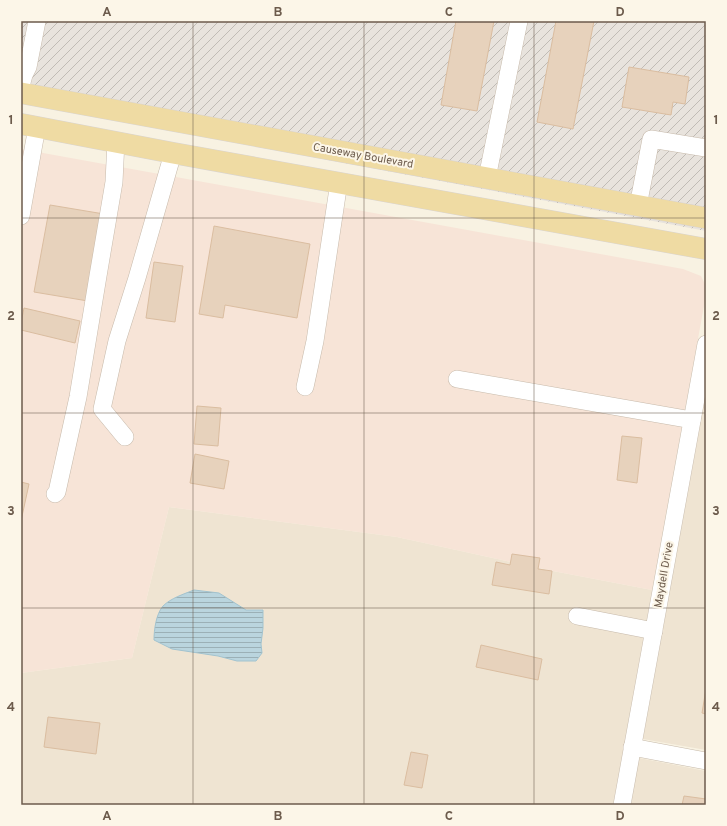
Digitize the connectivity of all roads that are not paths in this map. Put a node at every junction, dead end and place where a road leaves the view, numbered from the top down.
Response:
1 (37, 21) edge
2 (519, 21) edge
3 (21, 86) edge
4 (21, 93) edge
5 (29, 125) edge
6 (116, 141) junction
7 (706, 148) edge
8 (173, 153) junction
9 (487, 178) junction
10 (339, 182) junction
11 (638, 206) junction
12 (21, 216) edge
13 (706, 218) edge
14 (706, 249) edge
15 (706, 344) edge
16 (457, 379) dead end
17 (305, 387) dead end
18 (692, 420) junction
19 (125, 437) dead end
20 (55, 494) dead end
21 (577, 616) dead end
22 (654, 631) junction
23 (632, 747) junction
24 (706, 760) edge
25 (622, 805) edge

1 - 3 street
2 - 9 street
4 - 9 main road, Causeway Boulevard
5 - 6 main road
5 - 12 street
6 - 8 main road
6 - 20 street
7 - 11 street
8 - 10 main road
8 - 19 street
9 - 11 main road, Causeway Boulevard
10 - 14 main road
10 - 17 street
11 - 13 main road, Causeway Boulevard
15 - 18 street, Maydell Drive
16 - 18 street
18 - 22 street, Maydell Drive
21 - 22 street
22 - 23 street, Maydell Drive
23 - 24 street
23 - 25 street, Maydell Drive

